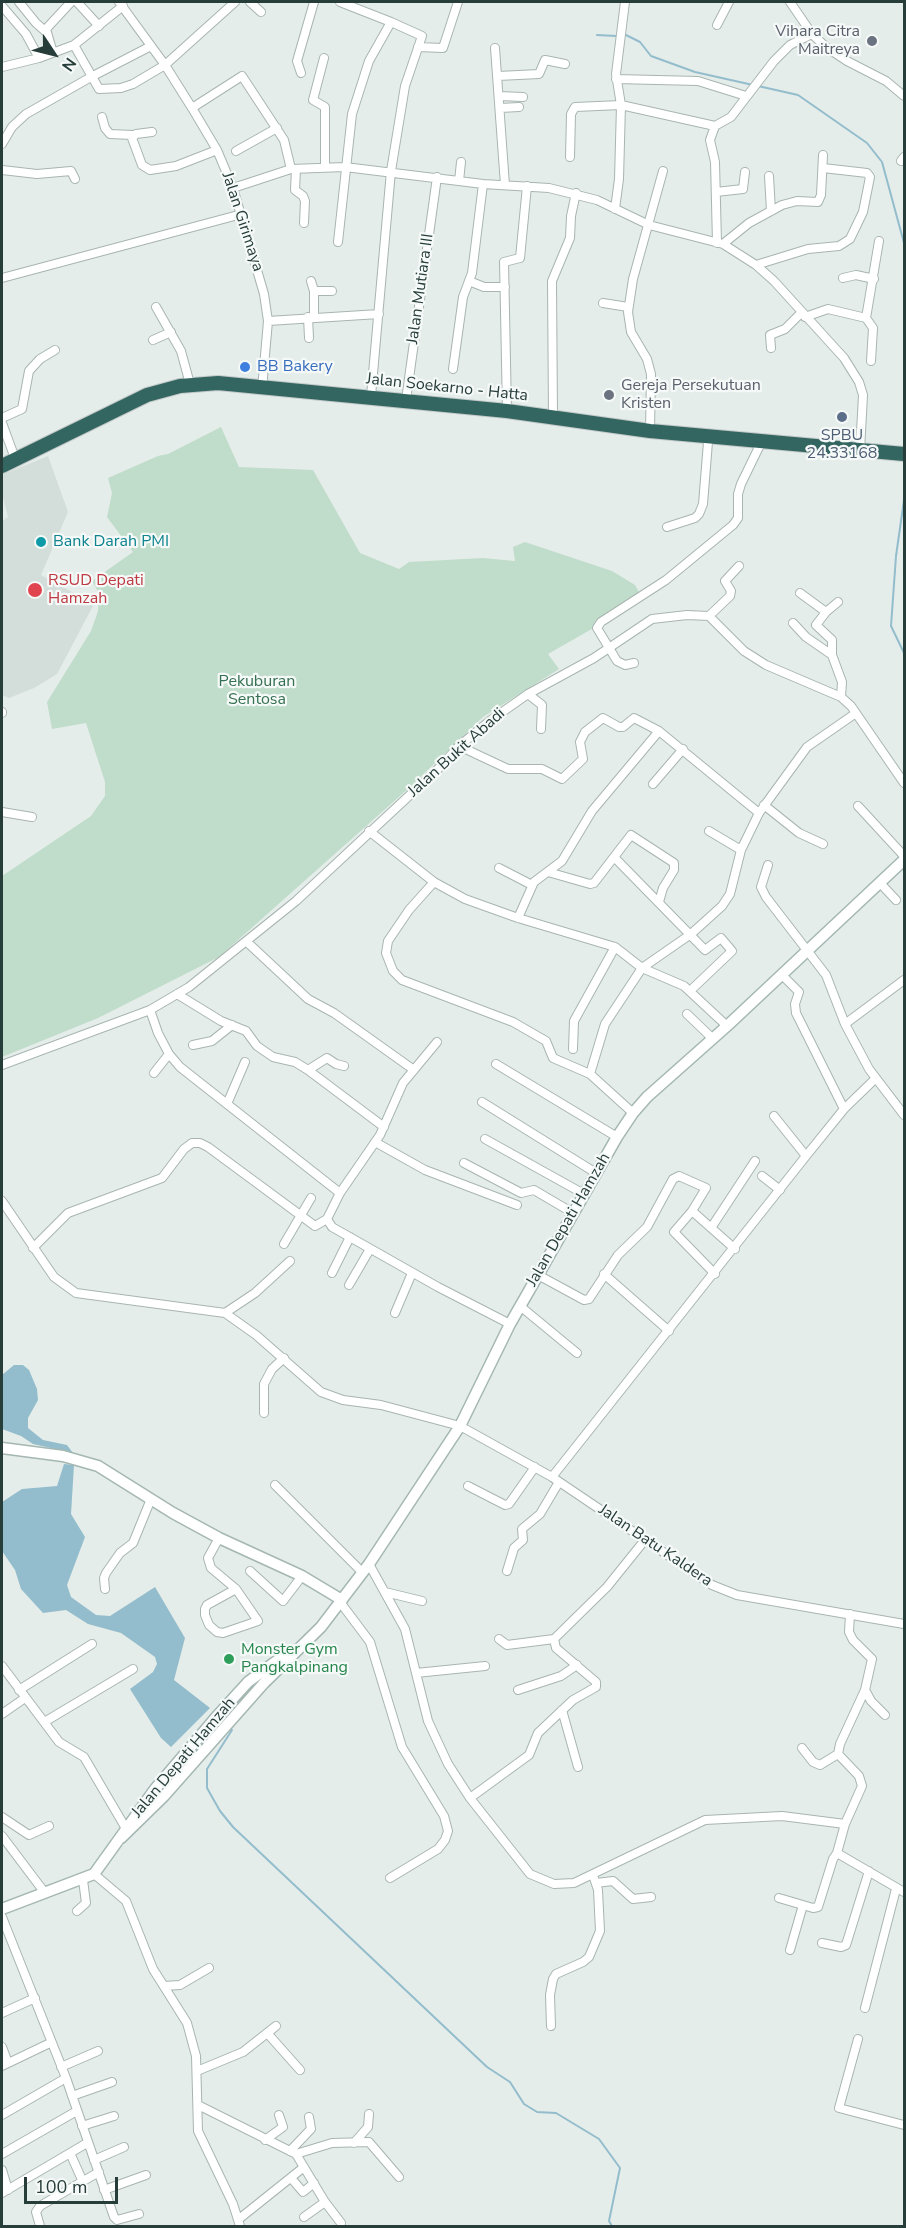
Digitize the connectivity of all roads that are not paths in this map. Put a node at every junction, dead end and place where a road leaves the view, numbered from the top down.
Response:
1 (21, 2) edge
2 (71, 2) edge
3 (77, 2) edge
4 (234, 2) edge
5 (250, 2) edge
6 (314, 2) edge
7 (340, 2) edge
8 (458, 2) edge
9 (625, 2) edge
10 (729, 2) edge
11 (790, 2) edge
12 (121, 4) edge
13 (2, 6) edge
14 (261, 12) dead end
15 (391, 22) junction
16 (717, 25) dead end
17 (99, 26) junction
18 (45, 31) junction
19 (812, 34) junction
20 (74, 45) junction
21 (151, 46) junction
22 (418, 48) junction
23 (495, 48) dead end
24 (53, 53) junction
25 (39, 58) junction
26 (324, 58) dead end
27 (165, 64) junction
28 (565, 64) dead end
29 (2, 67) edge
30 (301, 73) dead end
31 (91, 76) junction
32 (498, 76) junction
33 (616, 79) junction
34 (499, 96) junction
35 (746, 96) junction
36 (904, 96) edge
37 (523, 97) dead end
38 (621, 105) junction
39 (519, 107) dead end
40 (192, 108) junction
41 (500, 108) junction
42 (102, 117) dead end
43 (715, 126) junction
44 (277, 128) junction
45 (152, 132) dead end
46 (133, 135) junction
47 (2, 144) edge
48 (217, 150) junction
49 (236, 151) dead end
50 (822, 155) dead end
51 (570, 157) dead end
52 (461, 162) dead end
53 (325, 167) junction
54 (345, 167) junction
55 (822, 168) junction
56 (294, 169) junction
57 (2, 170) edge
58 (391, 171) junction
59 (663, 171) dead end
60 (745, 172) dead end
61 (769, 176) dead end
62 (437, 177) junction
63 (75, 179) dead end
64 (459, 181) junction
65 (483, 184) junction
66 (505, 184) junction
67 (527, 186) junction
68 (233, 188) junction
69 (716, 192) junction
70 (576, 193) junction
71 (615, 209) junction
72 (771, 211) junction
73 (242, 214) junction
74 (303, 223) dead end
75 (649, 225) junction
76 (879, 241) dead end
77 (338, 242) dead end
78 (720, 244) junction
79 (756, 265) junction
80 (2, 278) edge
81 (843, 278) dead end
82 (874, 279) junction
83 (310, 281) dead end
84 (469, 281) junction
85 (505, 287) junction
86 (314, 291) junction
87 (332, 291) dead end
88 (603, 303) dead end
89 (628, 307) junction
90 (156, 308) dead end
91 (379, 314) junction
92 (803, 315) junction
93 (311, 317) junction
94 (866, 318) junction
95 (268, 321) junction
96 (171, 332) junction
97 (309, 338) dead end
98 (153, 340) dead end
99 (771, 348) dead end
100 (55, 350) dead end
101 (871, 361) dead end
102 (453, 369) dead end
103 (189, 384) junction
104 (262, 390) junction
105 (371, 396) junction
106 (406, 400) junction
107 (507, 411) junction
108 (553, 417) junction
109 (2, 418) edge
110 (2, 423) edge
111 (572, 423) junction
112 (650, 431) junction
113 (708, 442) junction
114 (759, 447) junction
115 (860, 450) junction
116 (904, 454) edge
117 (904, 462) edge
118 (17, 463) junction
119 (2, 466) edge
120 (2, 473) edge
121 (667, 526) dead end
122 (739, 566) dead end
123 (800, 593) dead end
124 (838, 602) dead end
125 (826, 612) junction
126 (709, 616) junction
127 (793, 623) dead end
128 (609, 646) junction
129 (832, 655) junction
130 (634, 663) dead end
131 (528, 694) junction
132 (841, 697) junction
133 (856, 713) junction
134 (541, 729) dead end
135 (659, 730) junction
136 (459, 746) junction
137 (683, 749) junction
138 (904, 783) edge
139 (653, 784) dead end
140 (764, 805) junction
141 (858, 806) dead end
142 (2, 812) edge
143 (759, 813) junction
144 (32, 818) dead end
145 (369, 831) junction
146 (709, 831) dead end
147 (824, 844) dead end
148 (741, 850) junction
149 (614, 857) junction
150 (904, 858) edge
151 (768, 865) dead end
152 (499, 868) dead end
153 (548, 872) junction
154 (434, 882) junction
155 (880, 884) junction
156 (532, 885) junction
157 (896, 900) dead end
158 (658, 902) junction
159 (518, 918) junction
160 (692, 934) junction
161 (247, 942) junction
162 (615, 947) junction
163 (808, 949) junction
164 (642, 968) junction
165 (781, 974) junction
166 (904, 980) edge
167 (690, 991) junction
168 (177, 994) junction
169 (150, 1010) junction
170 (687, 1014) dead end
171 (845, 1024) junction
172 (232, 1025) junction
173 (727, 1026) junction
174 (712, 1038) junction
175 (437, 1042) dead end
176 (193, 1045) dead end
177 (573, 1049) dead end
178 (169, 1054) junction
179 (245, 1062) dead end
180 (496, 1064) dead end
181 (2, 1065) edge
182 (344, 1066) dead end
183 (308, 1070) junction
184 (414, 1070) junction
185 (154, 1073) dead end
186 (590, 1074) junction
187 (875, 1079) junction
188 (482, 1102) dead end
189 (227, 1104) junction
190 (844, 1109) junction
191 (633, 1113) junction
192 (904, 1115) edge
193 (774, 1116) dead end
194 (384, 1127) junction
195 (616, 1137) junction
196 (485, 1139) dead end
197 (375, 1142) junction
198 (806, 1156) junction
199 (755, 1161) dead end
200 (464, 1162) dead end
201 (596, 1173) junction
202 (762, 1176) dead end
203 (780, 1190) junction
204 (340, 1193) junction
205 (584, 1194) junction
206 (311, 1198) dead end
207 (2, 1201) edge
208 (517, 1205) dead end
209 (692, 1211) junction
210 (573, 1214) junction
211 (300, 1216) junction
212 (327, 1219) junction
213 (711, 1228) junction
214 (350, 1237) junction
215 (284, 1244) dead end
216 (33, 1248) junction
217 (370, 1249) junction
218 (735, 1249) junction
219 (290, 1261) dead end
220 (332, 1273) dead end
221 (412, 1273) junction
222 (604, 1274) junction
223 (715, 1274) junction
224 (538, 1275) junction
225 (349, 1285) dead end
226 (520, 1306) junction
227 (225, 1313) junction
228 (395, 1313) dead end
229 (510, 1324) junction
230 (669, 1331) junction
231 (577, 1353) dead end
232 (284, 1358) junction
233 (264, 1413) dead end
234 (460, 1426) junction
235 (2, 1448) edge
236 (535, 1467) junction
237 (555, 1480) junction
238 (275, 1485) dead end
239 (468, 1486) dead end
240 (151, 1498) junction
241 (219, 1538) junction
242 (645, 1541) junction
243 (366, 1569) junction
244 (250, 1571) dead end
245 (507, 1571) dead end
246 (302, 1576) junction
247 (105, 1589) dead end
248 (236, 1589) junction
249 (385, 1592) junction
250 (341, 1601) junction
251 (422, 1601) dead end
252 (850, 1614) junction
253 (904, 1624) edge
254 (308, 1639) junction
255 (499, 1639) dead end
256 (554, 1639) junction
257 (93, 1644) dead end
258 (577, 1665) junction
259 (485, 1666) dead end
260 (133, 1669) dead end
261 (3, 1670) edge
262 (416, 1673) junction
263 (19, 1690) junction
264 (518, 1690) dead end
265 (865, 1690) junction
266 (25, 1698) junction
267 (562, 1710) junction
268 (2, 1714) edge
269 (885, 1715) dead end
270 (45, 1721) junction
271 (802, 1748) dead end
272 (838, 1754) junction
273 (578, 1767) dead end
274 (470, 1798) junction
275 (2, 1818) edge
276 (845, 1824) junction
277 (2, 1825) edge
278 (49, 1826) dead end
279 (125, 1833) junction
280 (2, 1836) edge
281 (837, 1853) junction
282 (869, 1871) junction
283 (94, 1874) junction
284 (390, 1878) dead end
285 (595, 1879) junction
286 (83, 1880) junction
287 (896, 1889) junction
288 (904, 1892) edge
289 (45, 1893) junction
290 (651, 1897) dead end
291 (779, 1898) dead end
292 (802, 1905) junction
293 (2, 1909) edge
294 (77, 1911) dead end
295 (2, 1917) edge
296 (822, 1943) dead end
297 (790, 1950) dead end
298 (209, 1968) dead end
299 (164, 1986) junction
300 (35, 1998) junction
301 (865, 2008) dead end
302 (2, 2013) edge
303 (276, 2026) dead end
304 (551, 2026) dead end
305 (268, 2034) junction
306 (858, 2039) dead end
307 (50, 2043) junction
308 (2, 2047) edge
309 (98, 2051) dead end
310 (5, 2064) edge
311 (61, 2067) junction
312 (300, 2070) dead end
313 (197, 2071) junction
314 (66, 2078) junction
315 (112, 2082) dead end
316 (72, 2096) junction
317 (198, 2105) junction
318 (75, 2112) junction
319 (369, 2114) dead end
320 (2, 2115) edge
321 (279, 2115) dead end
322 (114, 2116) dead end
323 (309, 2117) dead end
324 (904, 2125) edge
325 (82, 2126) junction
326 (265, 2140) junction
327 (87, 2143) junction
328 (354, 2143) junction
329 (124, 2146) dead end
330 (293, 2152) junction
331 (70, 2153) junction
332 (2, 2154) edge
333 (94, 2160) junction
334 (304, 2167) junction
335 (2, 2170) edge
336 (99, 2172) junction
337 (146, 2175) dead end
338 (291, 2178) junction
339 (399, 2178) dead end
340 (83, 2182) junction
341 (314, 2183) junction
342 (104, 2190) junction
343 (5, 2191) edge
344 (325, 2202) junction
345 (139, 2214) dead end
346 (304, 2217) dead end
347 (341, 2223) dead end
348 (239, 2224) edge
349 (40, 2226) edge

1 - 18 street
2 - 18 street
3 - 17 street
4 - 27 street
5 - 14 street
6 - 30 street
7 - 15 street
8 - 22 street
9 - 33 street
10 - 16 street
11 - 19 street
12 - 17 street
12 - 21 street, Jalan Girimaya
13 - 25 street
15 - 22 street
15 - 54 street
17 - 20 street
18 - 24 street
19 - 35 street
19 - 36 street
20 - 24 street
20 - 31 street
21 - 27 street, Jalan Girimaya
21 - 31 street
22 - 58 street
23 - 32 street
24 - 25 street
25 - 29 street
26 - 53 street
27 - 31 street
27 - 40 street, Jalan Girimaya
28 - 32 street
31 - 47 street
32 - 34 street
33 - 35 street
33 - 38 street
34 - 37 street
34 - 41 street
35 - 43 street
38 - 43 street
38 - 51 street
38 - 71 street
39 - 41 street
40 - 44 street
40 - 48 street, Jalan Girimaya
41 - 66 street
42 - 46 street
43 - 69 street
44 - 49 street
44 - 56 street
45 - 46 street
46 - 48 street
48 - 68 street, Jalan Girimaya
50 - 55 street
52 - 64 street
53 - 54 street
53 - 56 street
54 - 58 street
54 - 77 street
55 - 72 street
55 - 79 street
56 - 68 street
56 - 74 street
57 - 63 street
58 - 62 street
58 - 91 street
59 - 75 street
60 - 69 street
61 - 72 street
62 - 64 street
62 - 106 street, Jalan Mutiara III
64 - 65 street
65 - 66 street
65 - 84 street
66 - 67 street
67 - 70 street
67 - 85 street
68 - 73 street, Jalan Girimaya
69 - 78 street
70 - 71 street
70 - 108 street
71 - 75 street
72 - 78 street
73 - 80 street
73 - 95 street, Jalan Girimaya
75 - 78 street
75 - 89 street
76 - 82 street
78 - 79 street
79 - 92 street
81 - 82 street
82 - 94 street
83 - 86 street
84 - 85 street
84 - 102 street
85 - 107 street
86 - 87 street
86 - 93 street
88 - 89 street
89 - 112 street
90 - 96 street
91 - 93 street
91 - 105 street
92 - 94 street
92 - 99 street
92 - 115 street
93 - 95 street
93 - 97 street
94 - 101 street
95 - 104 street, Jalan Girimaya
96 - 98 street
96 - 103 street
100 - 109 street
103 - 104 highway, Jalan Soekarno - Hatta
103 - 118 highway, Jalan Soekarno - Hatta
104 - 105 highway, Jalan Soekarno - Hatta
104 - 111 highway, Jalan Soekarno - Hatta
104 - 118 highway, Jalan Soekarno - Hatta
105 - 106 highway, Jalan Soekarno - Hatta
106 - 107 highway, Jalan Soekarno - Hatta
107 - 108 highway, Jalan Soekarno - Hatta
108 - 111 highway, Jalan Soekarno - Hatta
110 - 118 street
111 - 112 highway, Jalan Soekarno - Hatta
111 - 113 highway, Jalan Soekarno - Hatta
112 - 115 highway, Jalan Soekarno - Hatta
113 - 114 highway, Jalan Soekarno - Hatta
113 - 121 street
114 - 117 highway, Jalan Soekarno - Hatta
114 - 128 street
115 - 116 highway, Jalan Soekarno - Hatta
118 - 119 highway, Jalan Soekarno - Hatta
118 - 120 highway, Jalan Soekarno - Hatta
122 - 126 street
123 - 125 street
124 - 125 street
125 - 129 street
126 - 128 street, Jalan Bukit Abadi
126 - 132 street
127 - 129 street
128 - 130 street
128 - 131 street, Jalan Bukit Abadi
129 - 132 street
131 - 134 street
131 - 136 street, Jalan Bukit Abadi
132 - 133 street
133 - 138 street
133 - 140 street
135 - 136 street
135 - 137 street
135 - 153 street
136 - 145 street, Jalan Bukit Abadi
137 - 139 street
137 - 143 street
140 - 143 street
140 - 147 street
141 - 150 street
142 - 144 street
143 - 148 street
145 - 154 street
145 - 161 street, Jalan Bukit Abadi
146 - 148 street
148 - 160 street
149 - 153 street
149 - 158 street
149 - 158 street
150 - 155 main road, Jalan Depati Hamzah
151 - 163 street
152 - 156 street
153 - 156 street
154 - 159 street
154 - 186 street
155 - 157 street
155 - 163 main road, Jalan Depati Hamzah
156 - 159 street
158 - 160 street
159 - 162 street
160 - 164 street
160 - 167 street
161 - 168 street, Jalan Bukit Abadi
161 - 184 street
162 - 164 street
162 - 177 street
163 - 165 main road, Jalan Depati Hamzah
163 - 171 street
164 - 167 street
164 - 186 street
165 - 173 main road, Jalan Depati Hamzah
165 - 190 street
166 - 171 street
167 - 173 street
168 - 169 street, Jalan Bukit Abadi
168 - 172 street
169 - 178 street
169 - 181 street, Jalan Bukit Abadi
170 - 174 street
171 - 187 street
172 - 176 street
172 - 183 street
173 - 174 main road, Jalan Depati Hamzah
174 - 191 main road, Jalan Depati Hamzah
175 - 184 street
178 - 185 street
178 - 189 street
179 - 189 street
180 - 195 street
182 - 183 street
183 - 194 street
184 - 194 street
186 - 191 street
187 - 190 street
187 - 192 street
188 - 201 street
189 - 204 street
190 - 198 street
191 - 195 main road, Jalan Depati Hamzah
193 - 198 street
194 - 197 street
195 - 201 main road, Jalan Depati Hamzah
196 - 205 street
197 - 204 street
197 - 208 street
198 - 203 street
199 - 213 street
200 - 210 street
201 - 205 main road, Jalan Depati Hamzah
202 - 203 street
203 - 218 street
204 - 212 street
205 - 210 main road, Jalan Depati Hamzah
206 - 211 street
207 - 216 street
209 - 213 street
209 - 222 street
209 - 223 street
210 - 224 main road, Jalan Depati Hamzah
211 - 212 street
211 - 215 street
211 - 216 street
212 - 214 street
213 - 218 street
214 - 217 street
214 - 220 street
216 - 227 street
217 - 221 street
217 - 225 street
218 - 223 street
219 - 227 street
221 - 228 street
221 - 229 street
222 - 224 street
222 - 230 street
223 - 230 street
224 - 226 main road, Jalan Depati Hamzah
226 - 229 main road, Jalan Depati Hamzah
226 - 231 street
227 - 232 street, Jalan Batu Kaldera
229 - 234 main road, Jalan Depati Hamzah
230 - 237 street
232 - 233 street
232 - 234 street, Jalan Batu Kaldera
234 - 236 street, Jalan Batu Kaldera
234 - 243 main road, Jalan Depati Hamzah
235 - 240 main road
236 - 237 street, Jalan Batu Kaldera
236 - 239 street
237 - 242 street, Jalan Batu Kaldera
237 - 245 street
238 - 243 street
240 - 241 main road
240 - 247 street
241 - 246 main road
241 - 248 street
242 - 252 street, Jalan Batu Kaldera
242 - 256 street
243 - 249 street
243 - 250 main road, Jalan Depati Hamzah
244 - 246 street
246 - 250 main road
248 - 248 street
249 - 251 street
249 - 262 street
250 - 254 main road, Jalan Depati Hamzah
250 - 284 street
252 - 253 street, Jalan Batu Kaldera
252 - 265 street
254 - 279 main road, Jalan Depati Hamzah
254 - 279 main road, Jalan Depati Hamzah
255 - 256 street
256 - 258 street
257 - 263 street
258 - 264 street
258 - 267 street
259 - 262 street
260 - 270 street
261 - 263 street
262 - 274 street
263 - 266 street
265 - 269 street
265 - 272 street
266 - 268 street
266 - 270 street
267 - 273 street
267 - 274 street
270 - 279 street
271 - 272 street
272 - 276 street
274 - 285 street
275 - 277 street
275 - 278 street
276 - 281 street
276 - 285 street
279 - 283 main road, Jalan Depati Hamzah
280 - 289 street
281 - 282 street
281 - 292 street
282 - 287 street
282 - 296 street
283 - 286 main road, Jalan Depati Hamzah
283 - 299 street
285 - 290 street
285 - 304 street
286 - 289 main road, Jalan Depati Hamzah
286 - 294 street
287 - 288 street
287 - 301 street
289 - 293 main road, Jalan Depati Hamzah
291 - 292 street
292 - 297 street
295 - 300 street
298 - 299 street
299 - 313 street
300 - 302 street
300 - 307 street
303 - 305 street
305 - 312 street
305 - 313 street
306 - 324 street
307 - 310 street
307 - 311 street
308 - 310 street
309 - 311 street
311 - 314 street
313 - 317 street
314 - 316 street
314 - 320 street
315 - 316 street
316 - 318 street
317 - 326 street
317 - 348 street
318 - 325 street
318 - 332 street
319 - 328 street
321 - 326 street
322 - 325 street
323 - 330 street
325 - 327 street
326 - 330 street
327 - 331 street
327 - 333 street
328 - 330 street
328 - 339 street
329 - 333 street
330 - 334 street
331 - 340 street
331 - 343 street
333 - 336 street
334 - 338 street
334 - 341 street
335 - 343 street
336 - 340 street
336 - 342 street
337 - 342 street
338 - 341 street
338 - 348 street
340 - 349 street
341 - 344 street
342 - 345 street
344 - 346 street
344 - 347 street

